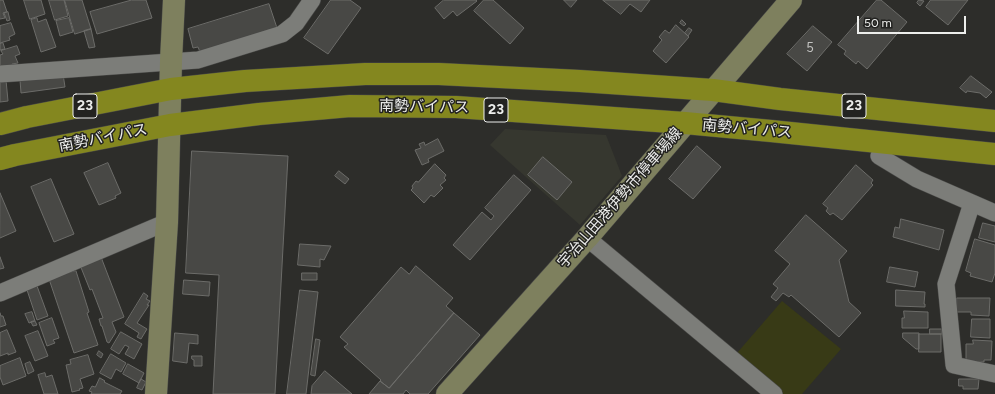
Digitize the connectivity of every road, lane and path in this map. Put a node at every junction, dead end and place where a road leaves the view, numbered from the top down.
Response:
1 (174, 0) edge
2 (312, 0) edge
3 (791, 0) edge
4 (171, 61) junction
5 (0, 74) edge
6 (171, 89) junction
7 (713, 90) junction
8 (995, 121) edge
9 (0, 124) edge
10 (170, 124) junction
11 (685, 124) junction
12 (995, 154) edge
13 (878, 156) dead end
14 (0, 160) edge
15 (972, 203) junction
16 (995, 213) edge
17 (167, 222) junction
18 (587, 238) junction
19 (0, 293) edge
20 (995, 374) edge
21 (156, 394) edge
22 (447, 394) edge
23 (774, 394) edge

1 - 4 main road
2 - 4 street
3 - 7 main road, 宇治山田港伊勢市停車場線
4 - 5 street
4 - 6 main road
6 - 7 highway, 23
6 - 9 highway, 23
6 - 10 main road
7 - 8 highway, 23
7 - 11 main road, 宇治山田港伊勢市停車場線
10 - 11 highway, 南勢バイパス / 23
10 - 14 highway, 南勢バイパス / 23
10 - 17 main road
11 - 12 highway, 南勢バイパス / 23
11 - 18 main road, 宇治山田港伊勢市停車場線
13 - 15 street
15 - 16 street
15 - 20 street
17 - 19 street
17 - 21 main road
18 - 22 main road, 宇治山田港伊勢市停車場線
18 - 23 street

